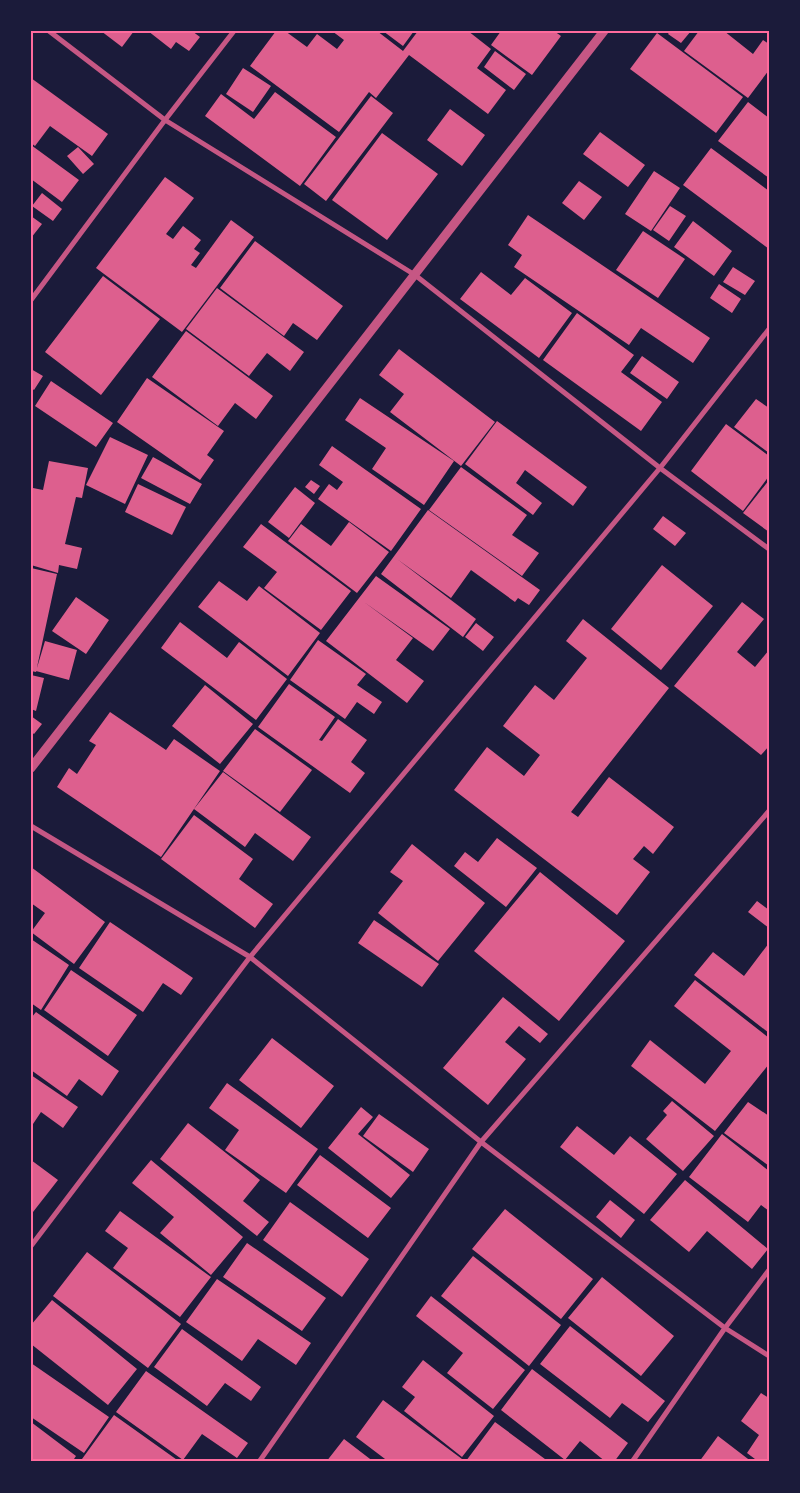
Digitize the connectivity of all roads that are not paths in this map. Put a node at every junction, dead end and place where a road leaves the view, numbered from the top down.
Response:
1 (48, 31) edge
2 (234, 31) edge
3 (604, 31) edge
4 (165, 120) junction
5 (414, 275) junction
6 (31, 300) edge
7 (769, 329) edge
8 (660, 468) junction
9 (769, 549) edge
10 (31, 768) edge
11 (769, 811) edge
12 (31, 826) edge
13 (250, 957) junction
14 (481, 1142) junction
15 (31, 1246) edge
16 (769, 1270) edge
17 (725, 1328) junction
18 (769, 1356) edge
19 (259, 1462) edge
20 (632, 1462) edge

1 - 4 street
2 - 4 street
3 - 5 street
4 - 5 street
4 - 6 street
5 - 8 street
5 - 10 street
7 - 8 street
8 - 9 street
8 - 13 street
11 - 14 street
12 - 13 street
13 - 14 street
13 - 15 street
14 - 17 street
14 - 19 street
16 - 17 street
17 - 18 street
17 - 20 street

